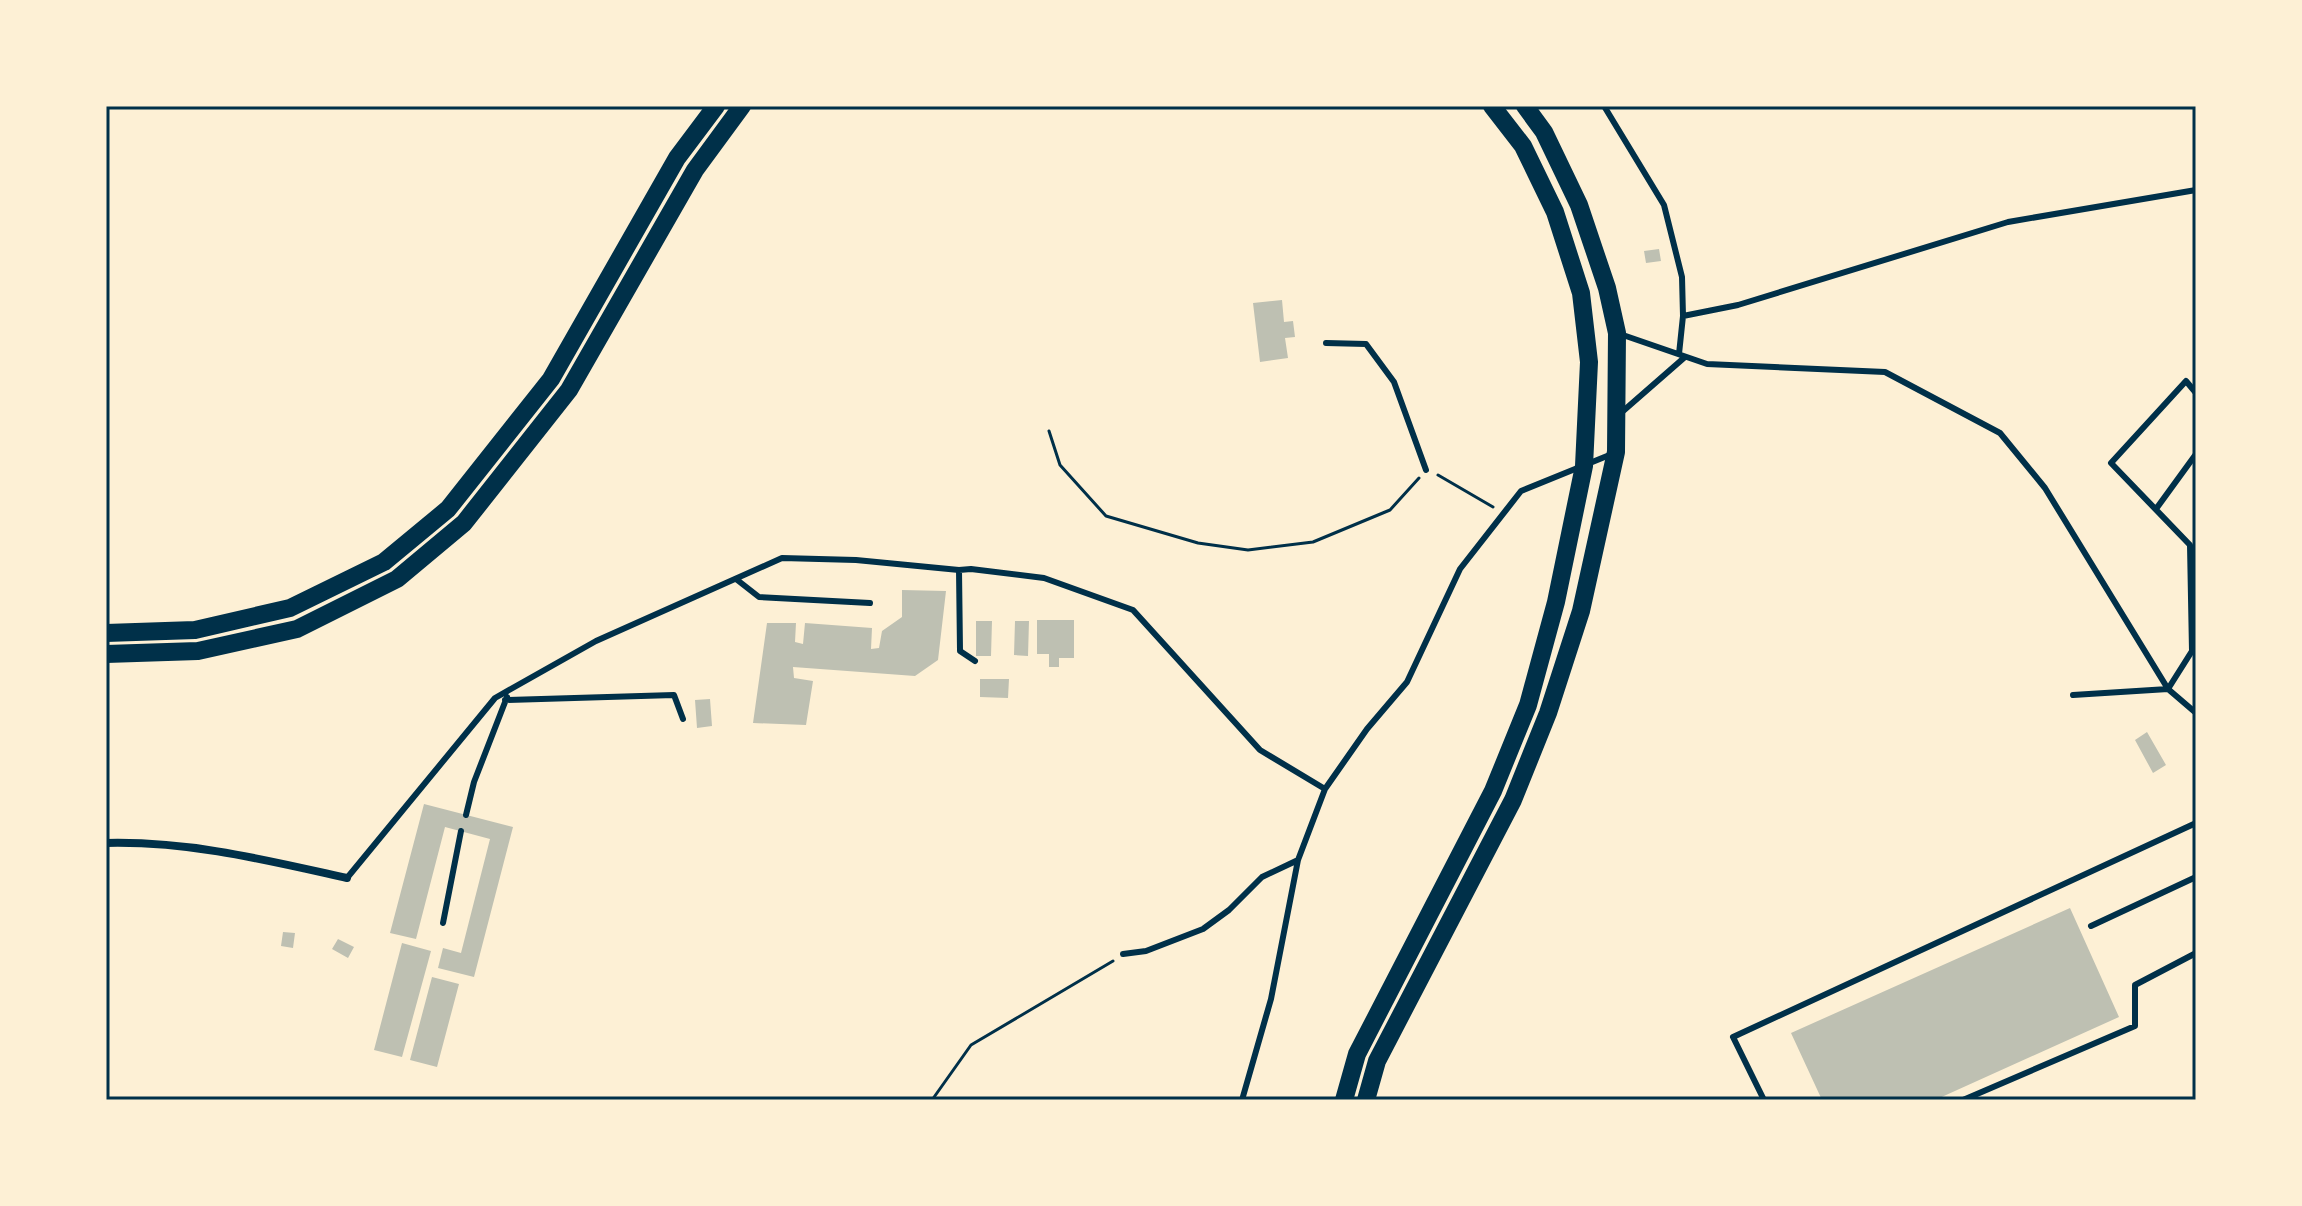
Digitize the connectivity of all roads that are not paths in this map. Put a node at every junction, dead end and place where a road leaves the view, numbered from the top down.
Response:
1 (716, 106) edge
2 (742, 106) edge
3 (1492, 106) edge
4 (1525, 106) edge
5 (1604, 106) edge
6 (2196, 190) edge
7 (1683, 316) junction
8 (1617, 333) junction
9 (1326, 343) dead end
10 (1682, 356) junction
11 (2196, 393) edge
12 (1616, 418) junction
13 (1616, 452) junction
14 (2196, 454) edge
15 (1584, 466) junction
16 (1426, 470) road end
17 (2156, 509) junction
18 (959, 570) junction
19 (736, 579) junction
20 (870, 603) dead end
21 (106, 633) edge
22 (106, 654) edge
23 (975, 661) dead end
24 (2168, 689) junction
25 (509, 690) junction
26 (2073, 695) dead end
27 (505, 700) junction
28 (2196, 713) edge
29 (683, 719) dead end
30 (1325, 789) junction
31 (466, 815) dead end
32 (2196, 823) edge
33 (461, 831) dead end
34 (106, 843) edge
35 (1298, 860) junction
36 (2196, 877) edge
37 (347, 878) joint
38 (443, 923) dead end
39 (2091, 926) dead end
40 (2196, 953) edge
41 (1123, 954) road end
42 (1242, 1100) edge
43 (1344, 1100) edge
44 (1366, 1100) edge
45 (1764, 1100) edge
46 (1963, 1100) edge

1 - 21 main road
2 - 22 main road
3 - 15 main road
4 - 8 main road
5 - 7 lane
6 - 7 lane
7 - 10 lane
8 - 10 lane
8 - 12 main road
9 - 16 lane
10 - 12 lane
10 - 24 lane
11 - 17 lane
12 - 13 main road
13 - 15 lane
13 - 44 main road
14 - 17 lane
15 - 30 lane
15 - 43 main road
17 - 24 lane
18 - 19 lane
18 - 23 lane
18 - 30 lane
19 - 20 lane
19 - 25 lane
24 - 26 lane
24 - 28 lane
25 - 27 lane
25 - 37 lane
27 - 29 lane
27 - 31 lane
30 - 35 lane
32 - 45 lane
33 - 38 lane
34 - 37 street
35 - 41 lane
35 - 42 lane
36 - 39 lane
40 - 46 lane

